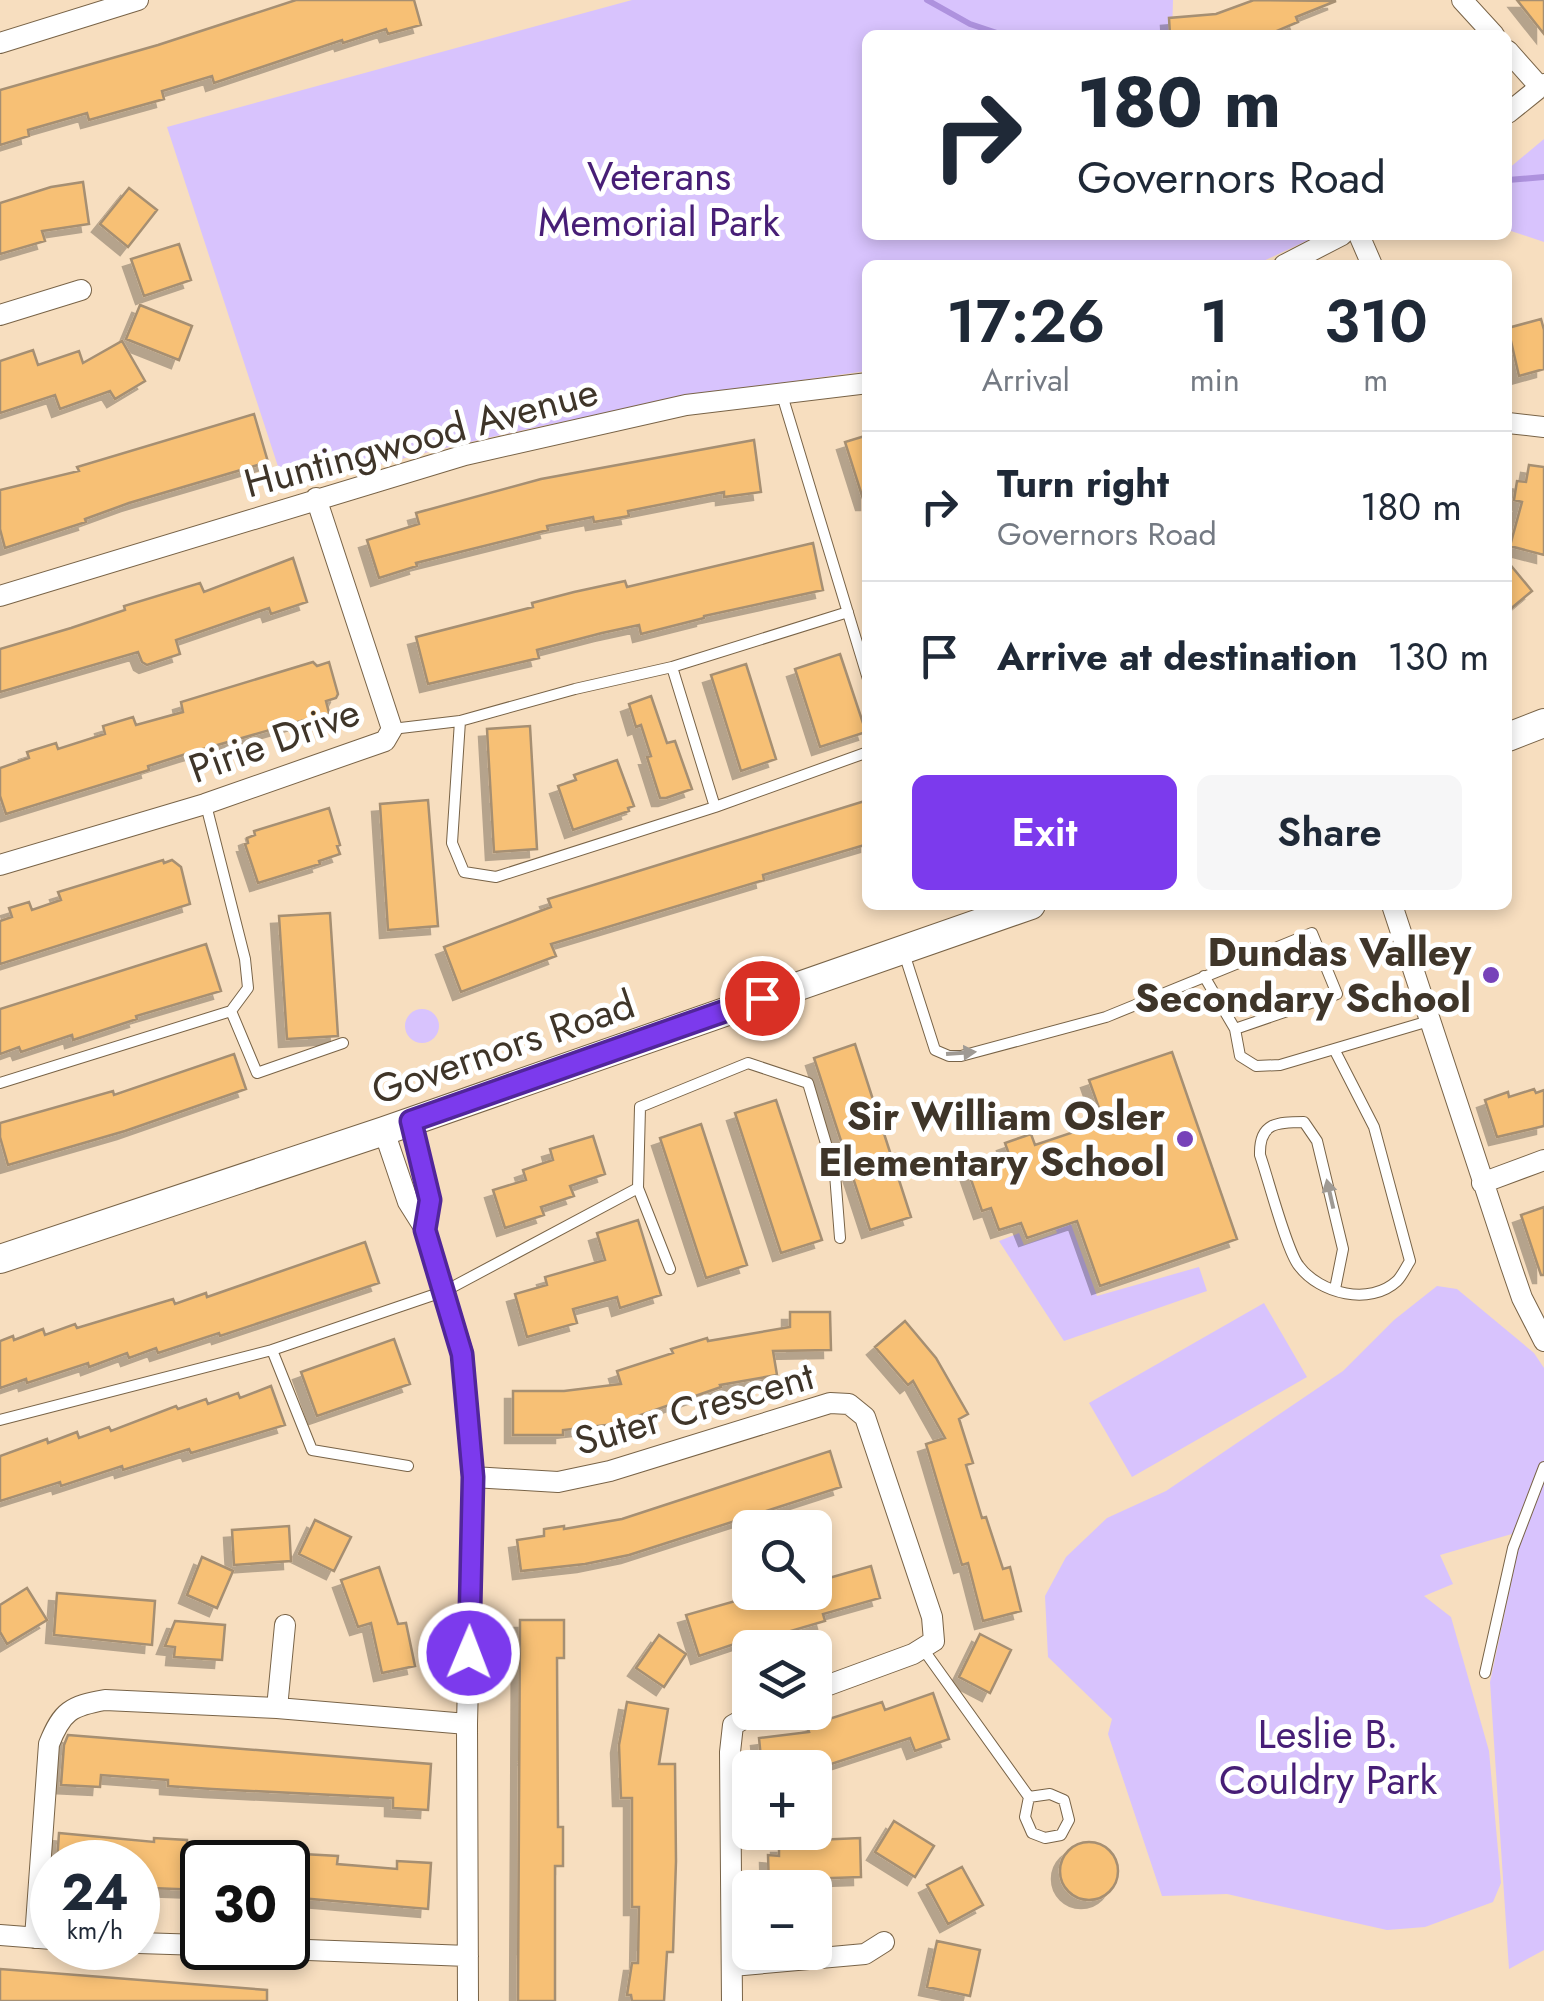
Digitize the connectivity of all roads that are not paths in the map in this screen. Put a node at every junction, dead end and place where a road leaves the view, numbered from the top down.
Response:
1 (138, 0) edge
2 (1462, 0) edge
3 (1489, 30) edge
4 (0, 43) edge
5 (1512, 55) edge
6 (1542, 86) edge
7 (1512, 110) edge
8 (1332, 240) edge
9 (1294, 260) edge
10 (81, 290) dead end
11 (0, 315) edge
12 (862, 384) edge
13 (782, 395) junction
14 (1512, 423) edge
15 (1544, 427) edge
16 (316, 498) junction
17 (0, 596) edge
18 (848, 612) junction
19 (862, 658) edge
20 (672, 667) junction
21 (460, 721) junction
22 (1544, 723) edge
23 (392, 729) junction
24 (1512, 735) edge
25 (862, 754) edge
26 (205, 804) junction
27 (715, 807) junction
28 (0, 865) edge
29 (1017, 910) edge
30 (1394, 910) edge
31 (902, 950) junction
32 (1204, 976) junction
33 (232, 1011) junction
34 (1430, 1021) junction
35 (1235, 1029) junction
36 (343, 1044) dead end
37 (1334, 1049) junction
38 (0, 1083) edge
39 (411, 1121) junction
40 (384, 1131) junction
41 (1544, 1160) edge
42 (1482, 1183) junction
43 (638, 1188) junction
44 (425, 1230) junction
45 (840, 1238) dead end
46 (0, 1259) edge
47 (670, 1269) dead end
48 (1335, 1290) junction
49 (444, 1291) junction
50 (1544, 1341) edge
51 (272, 1350) junction
52 (0, 1420) edge
53 (408, 1466) dead end
54 (1544, 1467) edge
55 (473, 1477) junction
56 (285, 1625) dead end
57 (922, 1648) junction
58 (1484, 1673) dead end
59 (832, 1683) edge
60 (277, 1708) junction
61 (468, 1724) junction
62 (732, 1730) edge
63 (1029, 1797) junction
64 (47, 1840) edge
65 (0, 1935) edge
66 (30, 1938) edge
67 (884, 1942) dead end
68 (310, 1950) edge
69 (468, 1956) junction
70 (832, 1957) edge
71 (732, 1966) edge
72 (732, 1970) edge
73 (468, 2001) edge
74 (732, 2001) edge

1 - 4 street
2 - 3 street
5 - 6 street
6 - 7 street
8 - 9 street
10 - 11 street
12 - 13 street, Huntingwood Avenue
13 - 16 street, Huntingwood Avenue
13 - 18 lane
14 - 15 street
16 - 17 street, Huntingwood Avenue
16 - 23 street, Pirie Drive
18 - 19 lane
18 - 20 lane
20 - 21 lane
20 - 27 lane
21 - 23 lane
21 - 27 lane
22 - 24 main road
23 - 26 street, Pirie Drive
25 - 27 lane
26 - 28 street, Pirie Drive
26 - 33 lane
29 - 31 main road, Governors Road
30 - 34 street
31 -> 32 lane
31 - 39 main road, Governors Road
32 - 35 lane
32 - 35 lane
33 - 36 lane
33 - 38 lane
34 - 37 lane
34 - 42 street
35 - 37 lane
37 - 48 lane
39 - 40 main road, Governors Road
39 - 44 street
40 - 44 street
40 - 46 main road, Governors Road
41 - 42 street
42 - 50 street
43 - 45 lane
43 - 47 lane
43 - 49 lane
44 - 49 street
48 -> 48 lane
49 - 51 lane
49 - 55 street
51 - 52 lane
51 - 53 lane
54 - 58 lane
55 - 57 street, Suter Crescent
55 - 61 street
56 - 60 street
57 - 59 street
57 - 63 lane
60 - 61 street
60 - 64 street
61 - 69 street
62 - 71 street
63 - 63 lane
65 - 66 street
67 - 70 street
68 - 69 street
69 - 73 street
72 - 74 street

